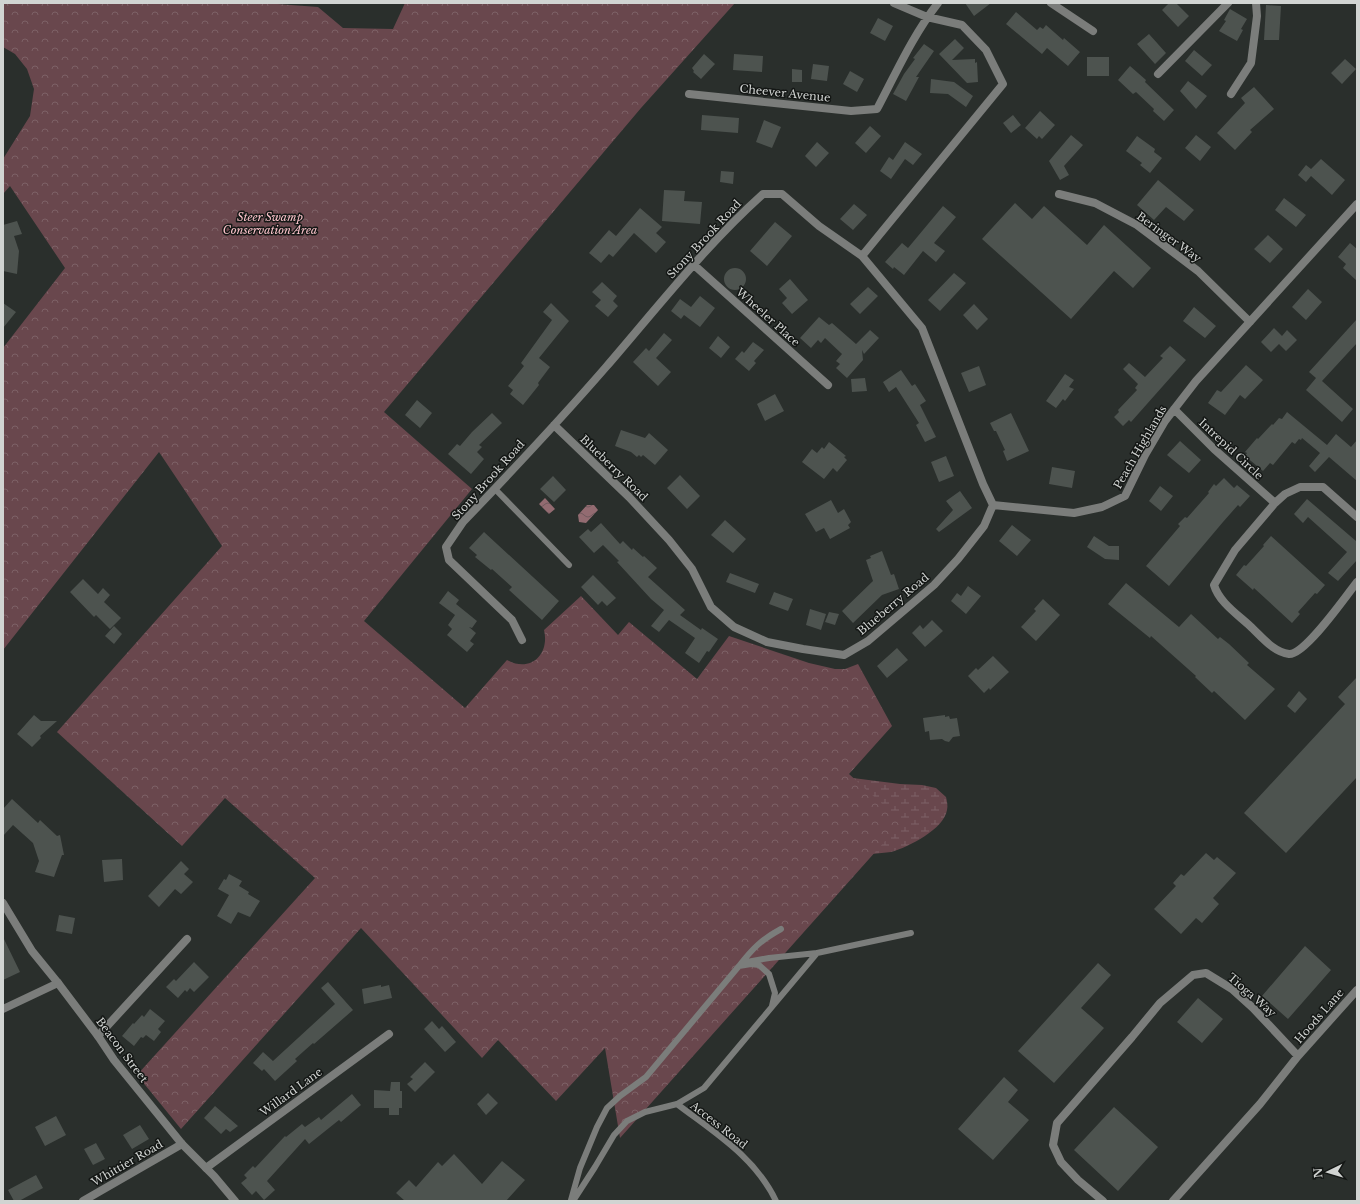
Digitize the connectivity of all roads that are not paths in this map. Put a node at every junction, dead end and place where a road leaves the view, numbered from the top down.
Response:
1 (894, 3) edge
2 (938, 3) edge
3 (1051, 3) edge
4 (1228, 3) edge
5 (1256, 3) edge
6 (927, 17) junction
7 (1093, 32) dead end
8 (1158, 74) dead end
9 (689, 94) dead end
10 (1231, 94) dead end
11 (1059, 194) dead end
12 (1357, 204) edge
13 (862, 256) junction
14 (694, 265) junction
15 (1250, 322) junction
16 (828, 385) dead end
17 (1174, 409) junction
18 (554, 425) junction
19 (495, 489) junction
20 (1275, 503) junction
21 (993, 505) junction
22 (1357, 517) edge
23 (570, 565) dead end
24 (1357, 582) edge
25 (522, 640) dead end
26 (3, 903) edge
27 (781, 929) dead end
28 (911, 933) dead end
29 (187, 939) dead end
30 (817, 953) junction
31 (739, 966) junction
32 (58, 982) junction
33 (1357, 990) edge
34 (3, 1009) edge
35 (771, 1009) junction
36 (390, 1034) dead end
37 (98, 1036) junction
38 (1298, 1056) junction
39 (677, 1104) junction
40 (182, 1144) junction
41 (206, 1168) junction
42 (83, 1201) edge
43 (235, 1201) edge
44 (572, 1201) edge
45 (776, 1201) edge
46 (1103, 1201) edge
47 (1173, 1201) edge

1 - 6 street
2 - 6 street
3 - 7 street
4 - 8 street
5 - 10 street
6 - 9 street, Cheever Avenue
6 - 13 street
11 - 15 street, Beringer Way
12 - 15 street, Peach Highlands
13 - 14 street, Stony Brook Road
13 - 21 street
14 - 16 street, Wheeler Place
14 - 18 street, Stony Brook Road
15 - 17 street, Peach Highlands
17 - 20 street, Intrepid Circle
17 - 21 street, Peach Highlands
18 - 19 street, Stony Brook Road
18 - 21 street, Blueberry Road
19 - 23 lane
19 - 25 street, Stony Brook Road
20 - 22 street
20 - 24 street
26 - 32 street, Beacon Street
27 - 31 lane
28 - 30 lane
29 - 37 street
30 - 31 lane
30 - 35 lane
31 - 35 lane
31 - 44 lane
32 - 34 street
32 - 37 street, Beacon Street
33 - 38 street, Hoods Lane
35 - 39 lane
36 - 41 street, Willard Lane
37 - 40 street, Beacon Street
38 - 46 street, Tioga Way
38 - 47 street
39 - 44 lane
39 - 45 lane, Access Road
40 - 41 street, Beacon Street
40 - 42 street, Whittier Road
41 - 43 street, Beacon Street

